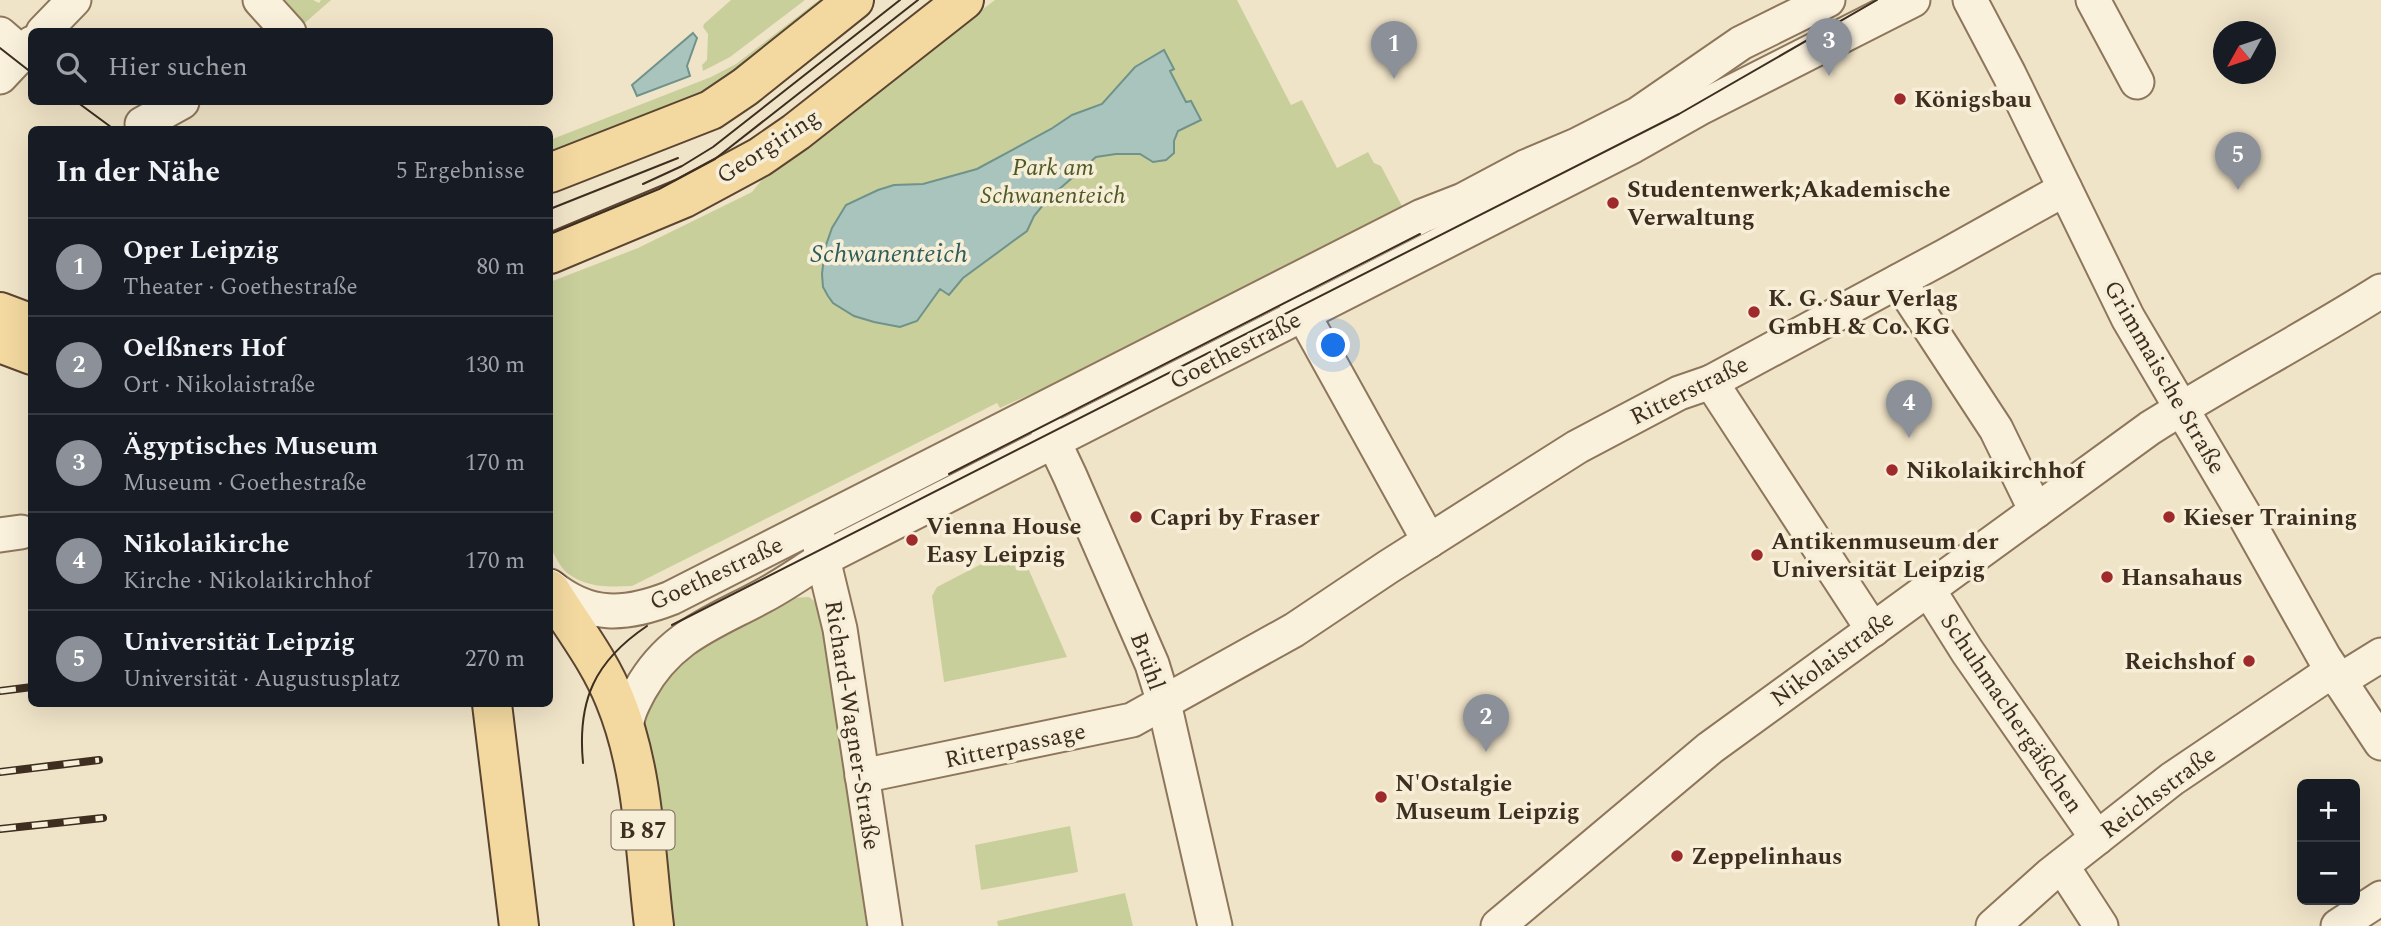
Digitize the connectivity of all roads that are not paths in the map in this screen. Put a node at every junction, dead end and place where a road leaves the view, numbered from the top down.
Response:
1 (74, 0) edge
2 (260, 0) edge
3 (854, 0) edge
4 (964, 0) edge
5 (1828, 0) edge
6 (1970, 0) edge
7 (2093, 0) edge
8 (1902, 6) edge
9 (42, 28) edge
10 (285, 28) edge
11 (2137, 82) dead end
12 (177, 105) edge
13 (142, 124) dead end
14 (553, 172) edge
15 (2066, 189) junction
16 (553, 253) edge
17 (1899, 281) junction
18 (1287, 285) junction
19 (2381, 291) edge
20 (0, 312) edge
21 (1303, 315) junction
22 (28, 322) edge
23 (0, 343) edge
24 (28, 354) edge
25 (1711, 382) junction
26 (2180, 409) junction
27 (1039, 411) junction
28 (1054, 442) junction
29 (2036, 511) junction
30 (815, 526) junction
31 (1429, 541) junction
32 (823, 559) junction
33 (1928, 589) junction
34 (553, 590) edge
35 (553, 593) edge
36 (1873, 630) junction
37 (2381, 655) edge
38 (2336, 676) junction
39 (1164, 704) junction
40 (492, 707) edge
41 (626, 735) junction
42 (2381, 743) edge
43 (862, 776) junction
44 (2096, 838) junction
45 (2062, 866) junction
46 (2381, 898) edge
47 (519, 926) edge
48 (654, 926) edge
49 (884, 926) edge
50 (1215, 926) edge
51 (1498, 926) edge
52 (1993, 926) edge
53 (2101, 926) edge
54 (2338, 926) edge

1 - 9 street
2 - 10 street
3 - 14 main road
4 - 16 main road, Georgiring
5 - 18 street, Goethestraße
6 - 15 street, Grimmaische Straße
7 - 11 street
8 - 21 street, Goethestraße
12 - 13 street
15 - 17 street, Ritterstraße
15 - 26 street, Grimmaische Straße
17 - 25 street, Ritterstraße
17 - 29 street
18 - 21 street
18 - 27 street, Goethestraße
19 - 26 street, Nikolaistraße
20 - 22 main road
21 - 28 street, Goethestraße
21 - 31 street
23 - 24 main road
25 - 31 street, Ritterstraße
25 - 36 street
26 - 29 street, Nikolaistraße
26 - 38 street, Grimmaische Straße
27 - 28 street, Brühl
27 - 30 street, Goethestraße
28 - 32 street, Goethestraße
28 - 39 street, Brühl
29 - 33 street, Nikolaistraße
30 - 32 street, Richard-Wagner-Straße
30 - 34 street, Goethestraße
31 - 39 street, Ritterstraße
32 - 41 street, Goethestraße
32 - 43 street, Richard-Wagner-Straße
33 - 36 street, Nikolaistraße
33 - 44 street, Schuhmachergäßchen
35 - 41 main road, B 87
36 - 51 street, Nikolaistraße
37 - 38 street, Reichsstraße
38 - 42 street, Grimmaische Straße
38 - 44 street, Reichsstraße
39 - 43 street, Ritterpassage
39 - 50 street, Brühl
40 - 47 main road
41 - 48 main road, B 87
43 - 49 street, Richard-Wagner-Straße
44 - 45 street, Reichsstraße
45 - 52 street, Reichsstraße
45 - 53 street
46 - 54 street

